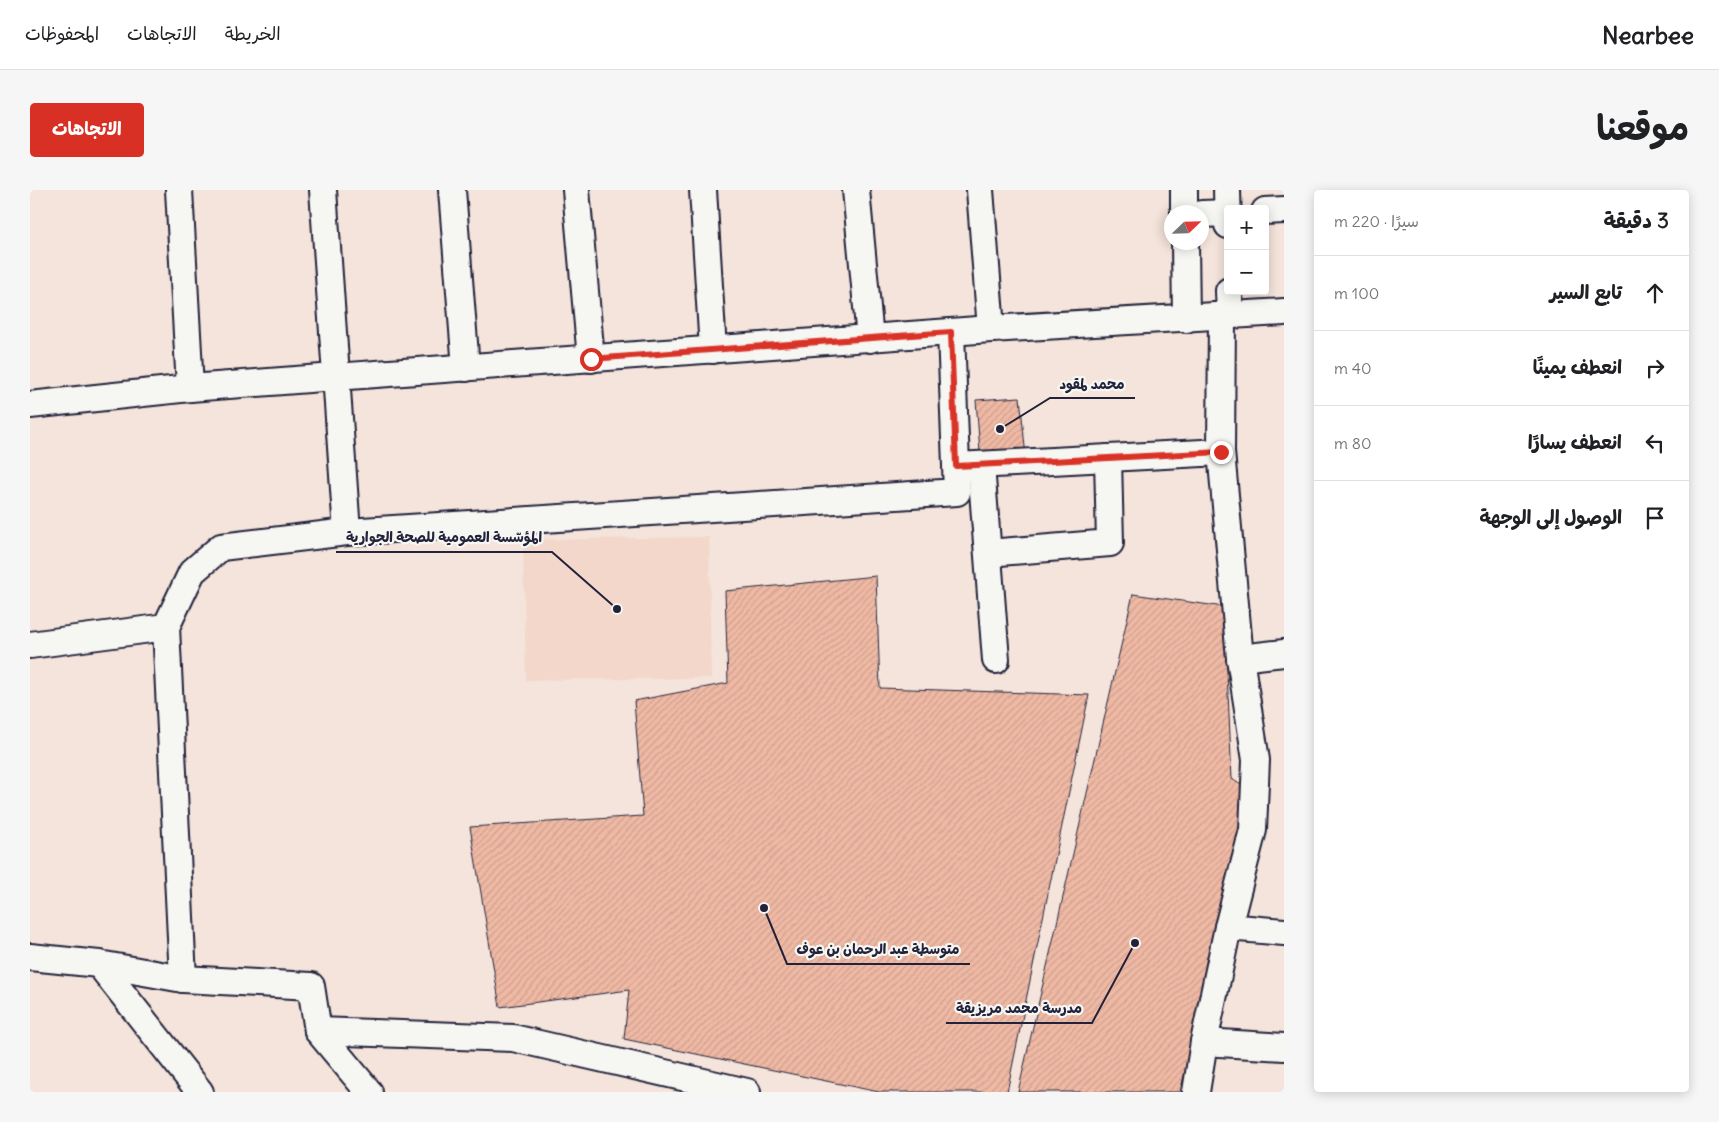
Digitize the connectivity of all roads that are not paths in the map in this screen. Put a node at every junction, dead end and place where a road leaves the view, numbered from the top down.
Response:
1 (179, 190) edge
2 (324, 190) edge
3 (452, 190) edge
4 (576, 190) edge
5 (703, 190) edge
6 (856, 190) edge
7 (980, 190) edge
8 (1184, 190) edge
9 (1227, 190) edge
10 (1184, 205) edge
11 (1228, 205) edge
12 (1284, 210) edge
13 (1269, 211) edge
14 (1224, 213) edge
15 (1209, 214) edge
16 (1185, 250) edge
17 (1227, 308) edge
18 (1284, 312) edge
19 (1186, 319) junction
20 (991, 329) junction
21 (951, 332) junction
22 (870, 338) junction
23 (713, 350) junction
24 (591, 359) junction
25 (466, 368) junction
26 (336, 377) junction
27 (190, 388) junction
28 (30, 405) edge
29 (1221, 452) junction
30 (1108, 458) junction
31 (968, 466) junction
32 (957, 492) junction
33 (983, 492) junction
34 (347, 532) junction
35 (988, 553) junction
36 (166, 627) junction
37 (30, 645) edge
38 (1284, 653) edge
39 (1240, 658) junction
40 (996, 660) dead end
41 (1228, 927) junction
42 (1284, 932) edge
43 (30, 958) edge
44 (99, 964) junction
45 (183, 979) junction
46 (318, 1031) junction
47 (1204, 1042) junction
48 (1284, 1047) edge
49 (200, 1092) edge
50 (369, 1092) edge
51 (747, 1092) edge
52 (1196, 1092) edge

1 - 27 street
2 - 26 street
3 - 25 street
4 - 24 street
5 - 23 street
6 - 22 street
7 - 20 street
8 - 10 street
9 - 11 street
12 - 13 street
14 - 15 street
16 - 19 street
17 - 18 street
17 - 19 street
17 - 29 street
19 - 20 street
20 - 21 street
21 - 22 street
21 - 31 street
22 - 23 street
23 - 24 street
24 - 25 street
25 - 26 street
26 - 27 street
26 - 34 street
27 - 28 street
29 - 30 street
29 - 39 street
30 - 31 street
30 - 35 street
31 - 32 street
31 - 33 street
32 - 33 street
32 - 34 street
33 - 35 street
34 - 36 street
35 - 40 street
36 - 37 street
36 - 45 street
38 - 39 street
39 - 41 street
41 - 42 street
41 - 47 street
43 - 44 street
44 - 45 street
44 - 49 street
45 - 46 street
46 - 50 street
46 - 51 street
47 - 48 street
47 - 52 street

